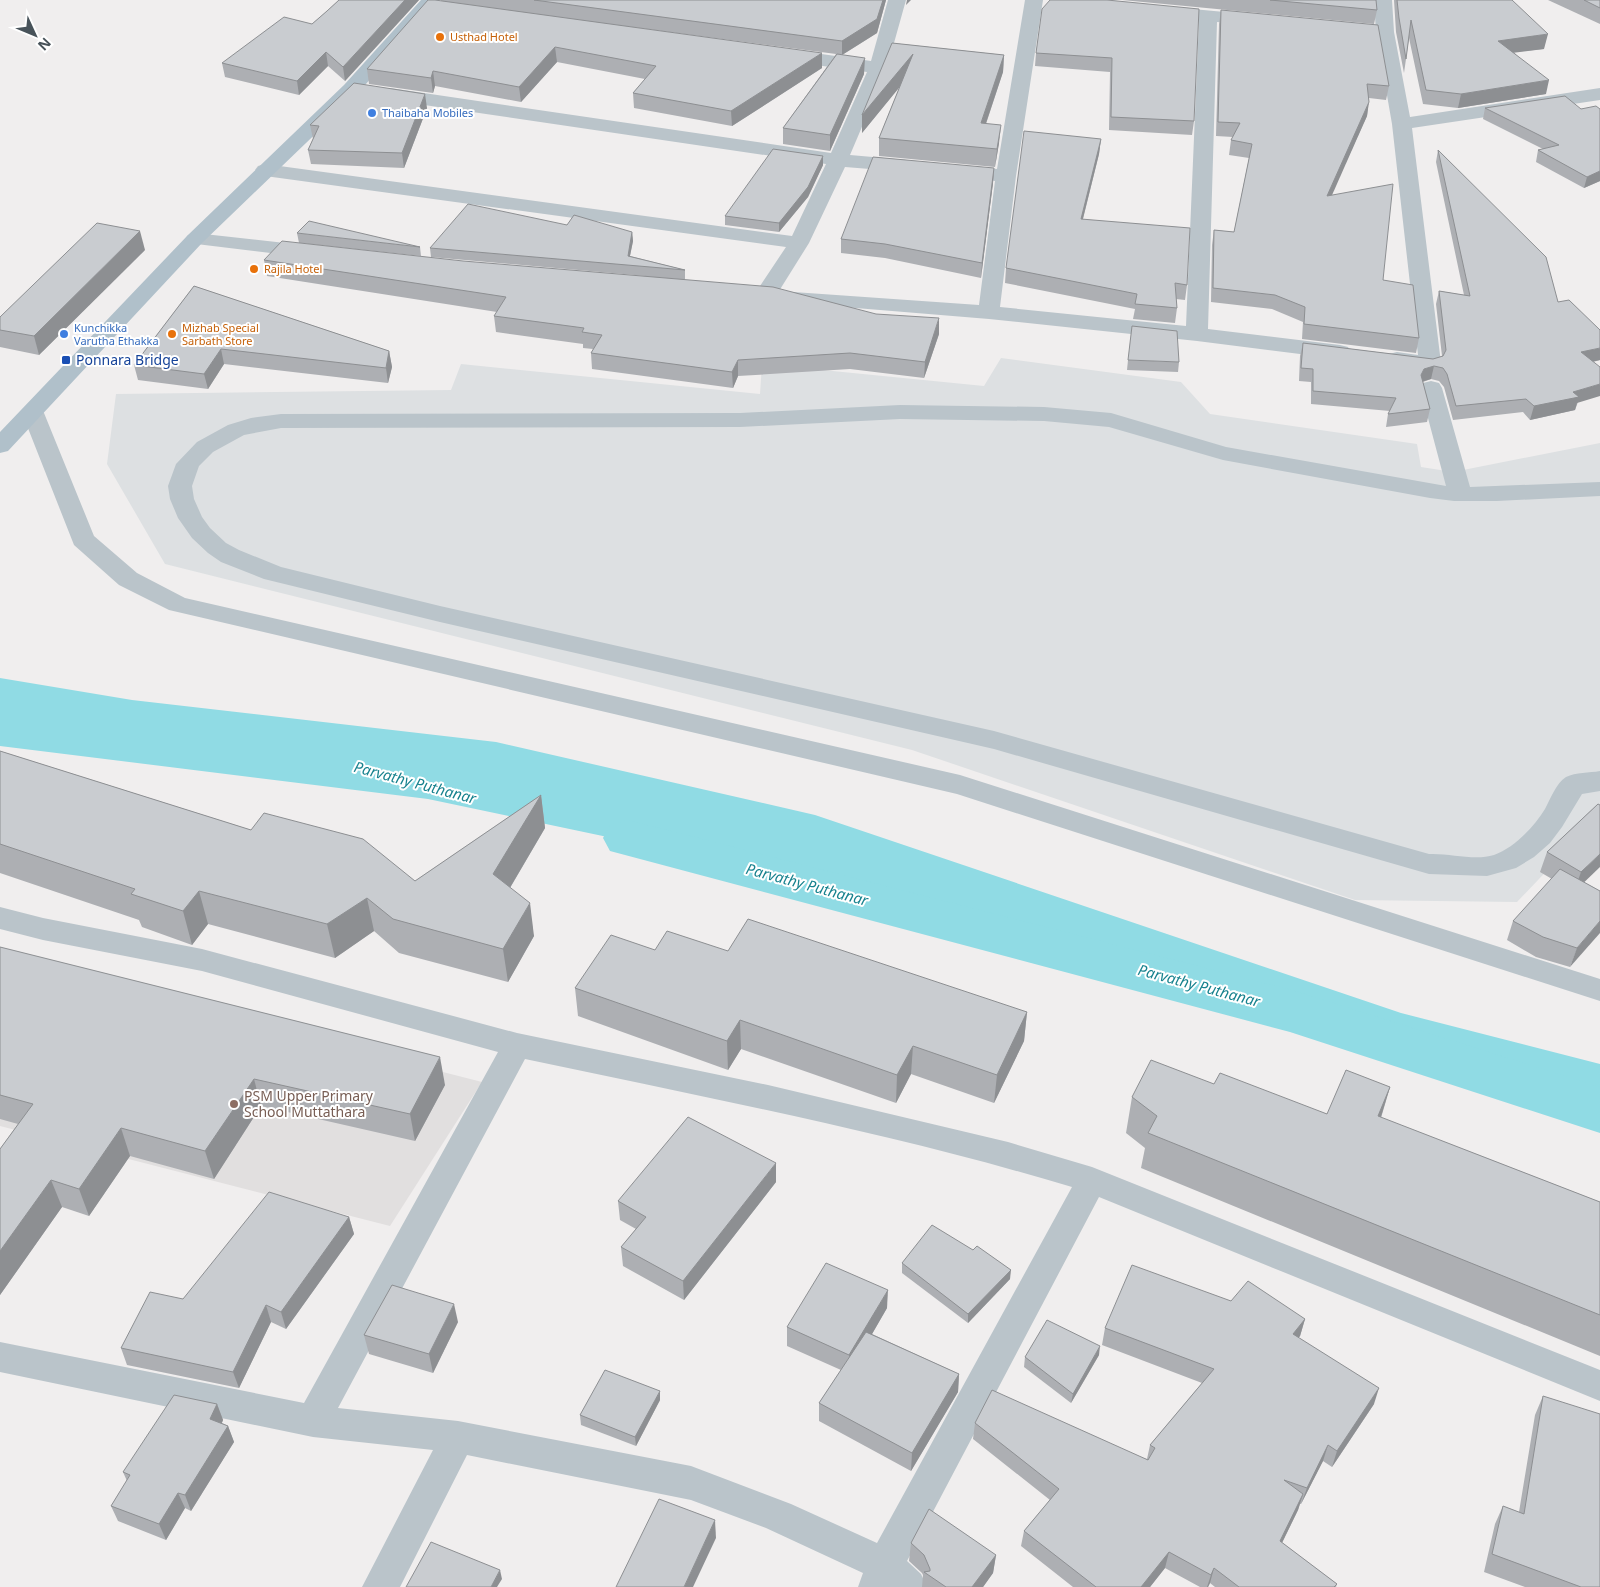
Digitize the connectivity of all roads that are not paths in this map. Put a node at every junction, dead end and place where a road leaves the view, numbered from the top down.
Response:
1 (897, 0) edge
2 (1034, 0) edge
3 (1383, 0) edge
4 (434, 5) edge
5 (1140, 9) edge
6 (1208, 15) junction
7 (1277, 22) edge
8 (770, 53) edge
9 (878, 68) junction
10 (352, 89) junction
11 (1600, 94) edge
12 (1402, 124) junction
13 (838, 160) junction
14 (265, 170) junction
15 (1006, 176) junction
16 (195, 238) junction
17 (798, 244) junction
18 (330, 254) edge
19 (989, 312) junction
20 (1197, 334) junction
21 (1431, 388) dead end
22 (32, 413) junction
23 (0, 446) edge
24 (1600, 489) edge
25 (1460, 494) junction
26 (1600, 781) edge
27 (0, 918) edge
28 (1600, 990) edge
29 (517, 1045) junction
30 (1092, 1180) junction
31 (0, 1357) edge
32 (1600, 1386) edge
33 (313, 1421) junction
34 (458, 1437) junction
35 (890, 1580) edge
36 (381, 1587) edge

1 - 9 street
2 - 15 street
3 - 12 street
4 - 10 main road
5 - 6 street
6 - 7 street
6 - 20 street
8 - 9 street
9 - 13 street
10 - 13 street
10 - 14 main road
11 - 12 street
12 - 20 street
13 - 15 street
13 - 17 street
14 - 16 main road
14 - 17 street
15 - 19 street
16 - 18 street
16 - 22 main road
17 - 19 street
19 - 20 street
21 - 25 street
22 - 23 main road
22 - 28 street
24 - 25 street
25 - 26 street
27 - 29 street
29 - 30 street
29 - 33 street
30 - 32 street
30 - 35 street
31 - 33 street
33 - 34 street
34 - 35 street
34 - 36 street

